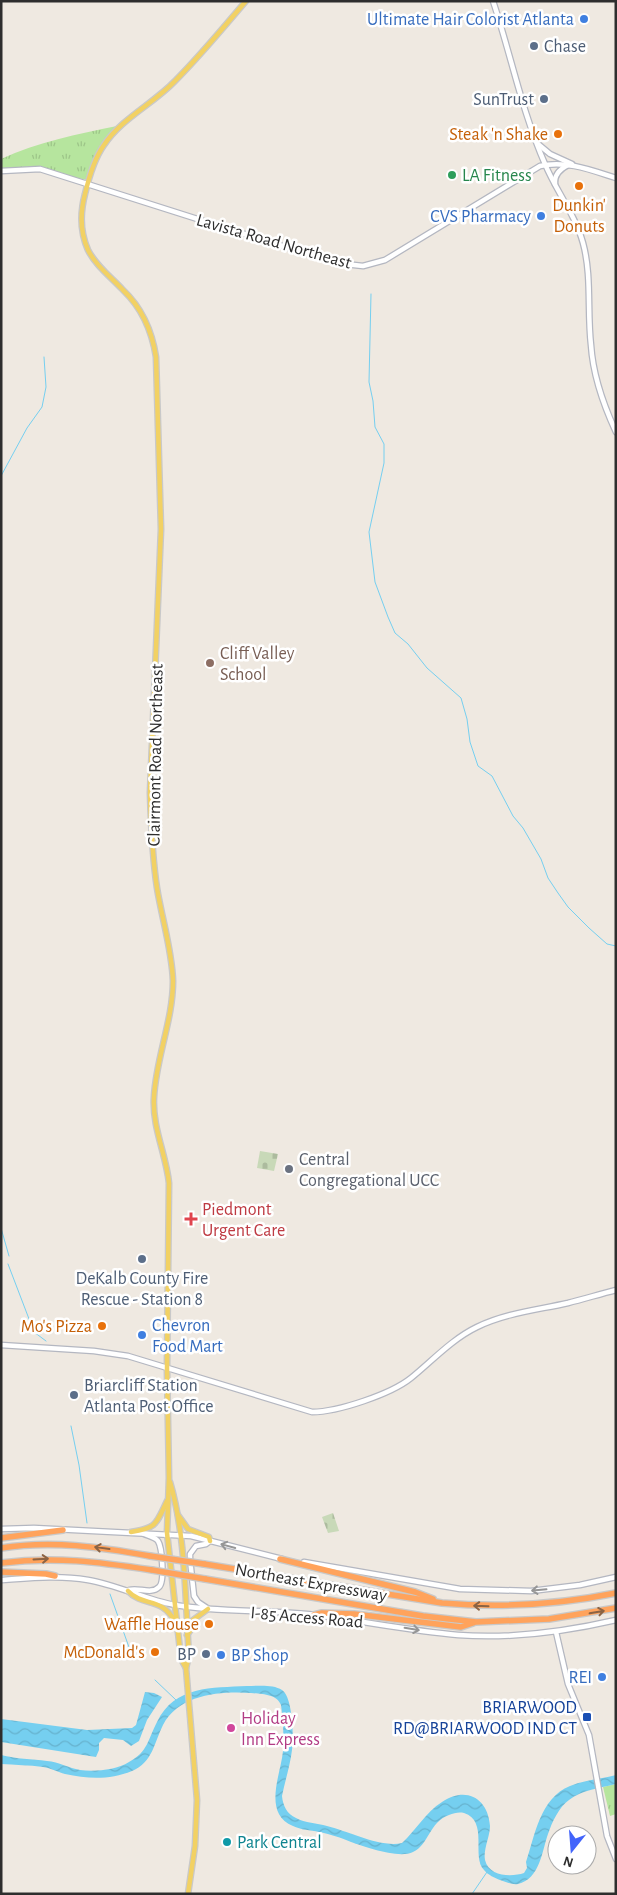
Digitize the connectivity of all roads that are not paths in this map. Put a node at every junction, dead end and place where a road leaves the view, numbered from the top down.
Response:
1 (246, 1) edge
2 (493, 1) edge
3 (536, 141) junction
4 (545, 165) junction
5 (569, 165) junction
6 (578, 166) junction
7 (1, 170) edge
8 (616, 178) edge
9 (88, 184) junction
10 (556, 186) junction
11 (616, 432) edge
12 (616, 1290) edge
13 (1, 1345) edge
14 (167, 1368) junction
15 (169, 1478) junction
16 (168, 1500) junction
17 (177, 1514) junction
18 (1, 1529) edge
19 (63, 1530) junction
20 (131, 1532) junction
21 (167, 1533) junction
22 (180, 1535) junction
23 (1, 1538) edge
24 (210, 1541) junction
25 (1, 1548) edge
26 (280, 1559) junction
27 (1, 1563) edge
28 (1, 1572) edge
29 (55, 1576) junction
30 (616, 1576) edge
31 (1, 1580) edge
32 (128, 1591) junction
33 (616, 1593) edge
34 (442, 1603) junction
35 (174, 1605) junction
36 (185, 1606) junction
37 (616, 1608) edge
38 (208, 1610) junction
39 (314, 1615) junction
40 (616, 1620) edge
41 (476, 1622) junction
42 (178, 1626) junction
43 (556, 1632) junction
44 (187, 1635) junction
45 (186, 1668) junction
46 (616, 1859) edge
47 (188, 1894) edge

1 - 9 main road, Clairmont Road Northeast
2 - 3 main road
3 - 4 main road
3 - 6 main road
4 - 5 main road, Lavista Road Northeast
4 - 9 main road, Lavista Road Northeast
4 - 10 main road
5 - 6 main road, Lavista Road Northeast
5 - 10 main road
6 - 8 main road, Lavista Road Northeast
7 - 9 main road, Lavista Road Northeast
9 - 14 main road, Clairmont Road Northeast
10 - 11 main road
12 - 14 main road
13 - 14 main road
14 - 15 main road, Clairmont Road Northeast
15 - 16 main road, Clairmont Road Northeast
15 - 17 main road, Clairmont Road Northeast
16 - 20 main road
16 - 21 main road, Clairmont Road Northeast
17 - 22 main road, Clairmont Road Northeast
17 - 24 main road
18 - 19 main road
19 - 20 main road
19 - 23 highway
20 - 21 main road
20 - 32 main road
21 - 22 main road
21 - 35 main road, Clairmont Road Northeast
22 - 24 main road
22 - 36 main road, Clairmont Road Northeast
26 -> 24 main road
24 - 38 main road
34 -> 25 highway, Northeast Expressway, bridge
30 -> 26 main road
26 - 34 highway
27 -> 41 highway, Northeast Expressway, bridge
28 - 29 highway
29 - 31 main road, I-85 Access Road
29 - 32 main road, I-85 Access Road
32 - 35 main road, I-85 Access Road
32 - 42 main road
33 -> 34 highway, Northeast Expressway
35 - 36 main road, I-85 Access Road
35 - 42 main road, Clairmont Road Northeast
36 - 38 main road, I-85 Access Road
36 - 44 main road, Clairmont Road Northeast
41 -> 37 highway, Northeast Expressway
38 - 39 main road, I-85 Access Road
38 - 44 main road
39 - 41 highway
39 -> 43 main road, I-85 Access Road
40 - 43 main road, I-85 Access Road
42 - 45 main road, Clairmont Road Northeast
43 - 46 main road
44 - 45 main road, Clairmont Road Northeast
45 - 47 main road, Clairmont Road Northeast

